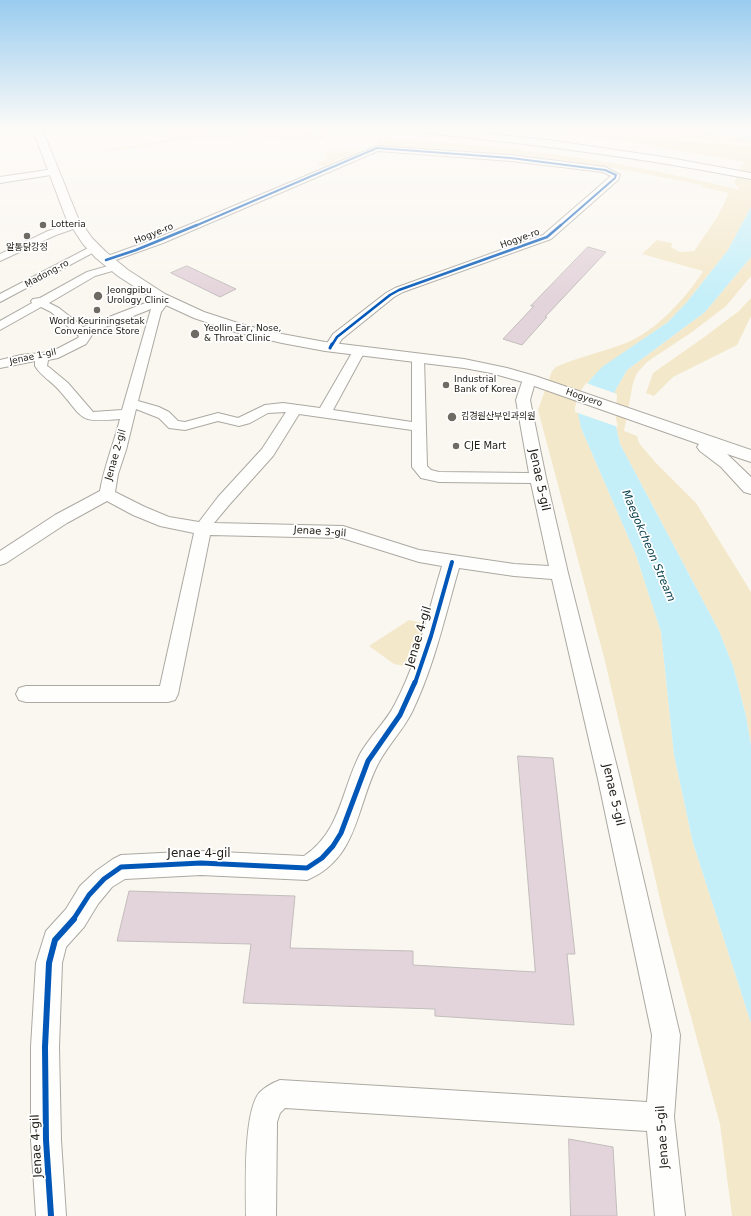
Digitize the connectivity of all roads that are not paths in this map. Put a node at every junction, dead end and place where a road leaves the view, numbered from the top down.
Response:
1 (60, 187) edge
2 (286, 187) edge
3 (605, 187) edge
4 (76, 225) junction
5 (6, 245) dead end
6 (94, 248) junction
7 (18, 249) junction
8 (0, 258) edge
9 (110, 263) junction
10 (0, 288) edge
11 (13, 292) junction
12 (0, 299) edge
13 (165, 299) junction
14 (40, 302) junction
15 (0, 326) edge
16 (81, 332) junction
17 (330, 348) junction
18 (359, 351) junction
19 (42, 357) junction
20 (418, 358) junction
21 (0, 364) edge
22 (529, 379) junction
23 (129, 408) junction
24 (295, 409) junction
25 (325, 412) junction
26 (419, 427) junction
27 (687, 434) junction
28 (751, 456) edge
29 (538, 478) junction
30 (751, 488) edge
31 (107, 494) junction
32 (203, 529) junction
33 (0, 559) edge
34 (452, 562) junction
35 (559, 573) junction
36 (26, 694) dead end
37 (660, 1117) junction
38 (51, 1216) edge
39 (261, 1216) edge
40 (670, 1216) edge

1 - 4 street
2 - 9 street, Hogye-ro
3 - 17 street, Hogye-ro
4 - 6 street
4 - 7 street
5 - 7 street
6 - 9 street
6 - 11 street, Madong-ro
7 - 8 street
9 - 13 street
9 - 14 street
10 - 11 street
11 - 12 street, Madong-ro
13 - 16 street
13 - 17 street
13 - 23 street, Jenae 2-gil
14 - 15 street
14 - 16 street
16 - 19 street, Jenae 1-gil
17 - 18 street
18 - 20 street
18 - 25 street
19 - 21 street, Jenae 1-gil
19 - 23 street
20 - 22 street
20 - 26 street
22 - 27 street, Hogyero
22 - 29 street, Jenae 5-gil
23 - 24 street
23 - 31 street, Jenae 2-gil
24 - 25 street
24 - 32 street
25 - 26 street
26 - 29 street
27 - 28 street
27 - 30 street
29 - 35 street, Jenae 5-gil
31 - 32 street, Jenae 3-gil
31 - 33 street, Jenae 2-gil
32 - 34 street, Jenae 3-gil
32 - 36 street
34 - 35 street, Jenae 3-gil
34 - 38 street, Jenae 4-gil
35 - 37 street, Jenae 5-gil
37 - 39 street
37 - 40 street, Jenae 5-gil

